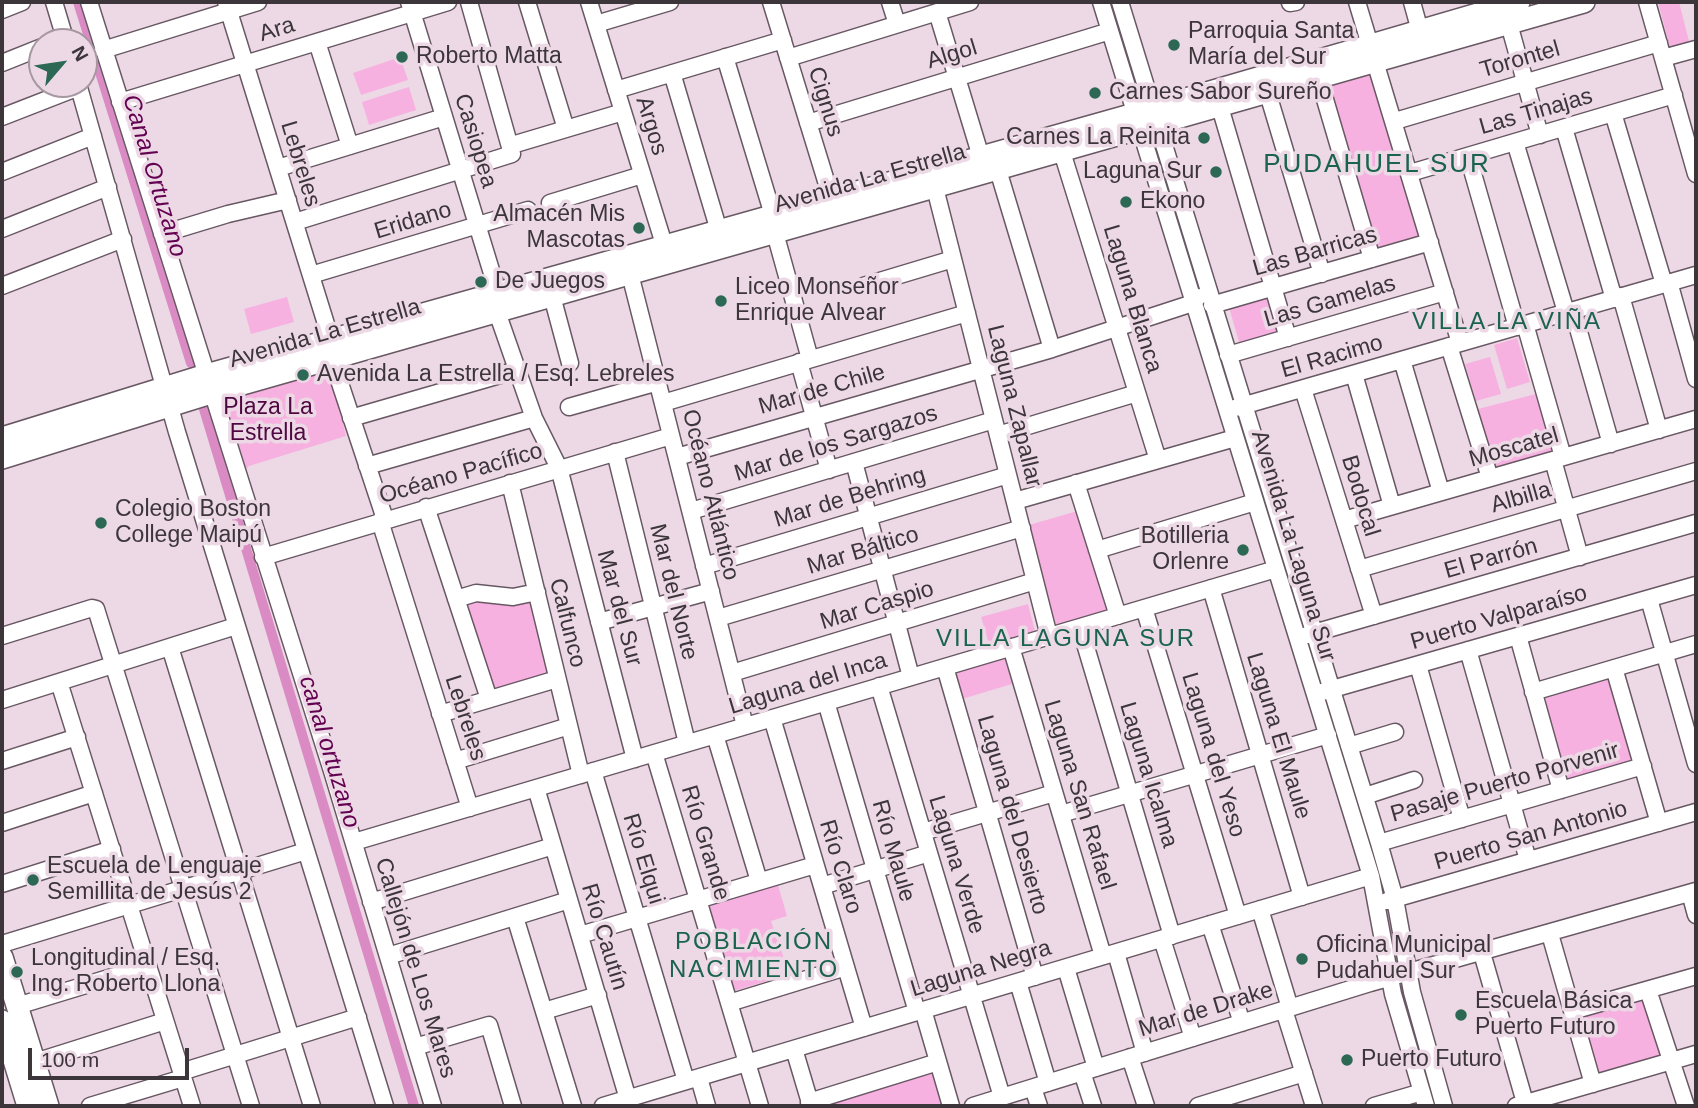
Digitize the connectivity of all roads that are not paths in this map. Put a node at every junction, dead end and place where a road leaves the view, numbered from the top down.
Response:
1 (22, 2) edge
2 (54, 2) edge
3 (89, 2) edge
4 (258, 2) edge
5 (448, 2) edge
6 (468, 2) edge
7 (527, 2) edge
8 (589, 2) edge
9 (670, 2) edge
10 (771, 2) edge
11 (890, 2) edge
12 (970, 2) edge
13 (1101, 2) edge
14 (1120, 2) edge
15 (1357, 2) edge
16 (1412, 2) edge
17 (1519, 2) edge
18 (1584, 2) edge
19 (1647, 2) edge
20 (228, 6) edge
21 (411, 7) edge
22 (1465, 9) edge
23 (2, 10) edge
24 (937, 12) junction
25 (596, 24) junction
26 (897, 24) junction
27 (1509, 24) junction
28 (59, 28) edge
29 (1110, 31) junction
30 (1420, 31) junction
31 (783, 40) junction
32 (317, 42) junction
33 (1696, 49) edge
34 (103, 50) junction
35 (1661, 51) junction
36 (28, 53) edge
37 (1373, 54) junction
38 (724, 57) junction
39 (788, 58) junction
40 (2, 63) edge
41 (245, 64) junction
42 (672, 73) junction
43 (957, 77) junction
44 (1319, 79) junction
45 (1525, 82) junction
46 (617, 90) junction
47 (1268, 94) junction
48 (1674, 96) junction
49 (47, 98) edge
50 (82, 98) edge
51 (120, 102) junction
52 (1220, 107) junction
53 (623, 112) junction
54 (1613, 113) junction
55 (2, 117) edge
56 (444, 117) junction
57 (1689, 118) edge
58 (1145, 120) junction
59 (1395, 121) junction
60 (808, 123) junction
61 (1564, 128) junction
62 (566, 129) junction
63 (1540, 135) junction
64 (93, 136) junction
65 (1516, 142) junction
66 (350, 146) junction
67 (512, 150) junction
68 (1062, 152) junction
69 (1468, 156) junction
70 (989, 164) junction
71 (278, 168) junction
72 (2, 172) edge
73 (461, 172) junction
74 (1410, 173) junction
75 (1696, 174) edge
76 (642, 175) junction
77 (108, 187) junction
78 (935, 188) junction
79 (288, 200) junction
80 (550, 203) dead end
81 (834, 207) junction
82 (528, 210) dead end
83 (295, 222) junction
84 (774, 224) junction
85 (477, 225) junction
86 (2, 229) edge
87 (719, 230) junction
88 (162, 234) junction
89 (123, 239) junction
90 (1430, 242) junction
91 (667, 255) junction
92 (953, 259) junction
93 (1372, 259) junction
94 (631, 274) junction
95 (1322, 274) junction
96 (311, 275) junction
97 (1696, 275) edge
98 (1666, 283) junction
99 (1206, 285) junction
100 (2, 286) edge
101 (863, 286) dead end
102 (1273, 288) junction
103 (1445, 292) junction
104 (552, 296) junction
105 (1618, 297) junction
106 (498, 302) junction
107 (1193, 303) junction
108 (1212, 306) junction
109 (1569, 312) junction
110 (967, 313) junction
111 (1521, 326) junction
112 (1117, 329) junction
113 (1288, 338) junction
114 (1455, 345) junction
115 (331, 349) junction
116 (1052, 349) junction
117 (1228, 355) junction
118 (1402, 360) junction
119 (805, 361) junction
120 (570, 363) dead end
121 (981, 369) junction
122 (517, 370) junction
123 (1354, 374) junction
124 (1696, 379) edge
125 (658, 382) junction
126 (208, 384) junction
127 (1303, 389) junction
128 (1137, 393) junction
129 (167, 396) junction
130 (663, 402) junction
131 (1244, 406) junction
132 (569, 407) dead end
133 (1227, 411) junction
134 (814, 416) junction
135 (351, 418) junction
136 (534, 418) junction
137 (1696, 419) edge
138 (996, 428) junction
139 (1660, 430) junction
140 (671, 436) junction
141 (2, 438) edge
142 (1235, 438) junction
143 (1611, 444) junction
144 (615, 452) junction
145 (677, 457) junction
146 (2, 458) edge
147 (1558, 459) junction
148 (1158, 460) junction
149 (854, 462) junction
150 (367, 466) junction
151 (559, 468) junction
152 (828, 470) junction
153 (1696, 471) edge
154 (1008, 475) junction
155 (1490, 478) junction
156 (510, 483) junction
157 (1076, 483) junction
158 (1441, 492) junction
159 (1015, 501) junction
160 (1255, 502) junction
161 (1392, 506) junction
162 (426, 507) junction
163 (1566, 509) junction
164 (691, 511) junction
165 (869, 516) junction
166 (382, 520) junction
167 (1344, 520) junction
168 (1696, 523) edge
169 (1022, 528) junction
170 (1097, 550) junction
171 (264, 557) junction
172 (1580, 557) junction
173 (704, 566) junction
174 (883, 569) junction
175 (1276, 569) junction
176 (1359, 569) junction
177 (1035, 581) junction
178 (1696, 585) edge
179 (1210, 588) junction
180 (710, 591) junction
181 (537, 592) junction
182 (1649, 598) junction
183 (456, 599) junction
184 (653, 607) junction
185 (1144, 608) junction
186 (1118, 616) junction
187 (1374, 616) junction
188 (718, 618) junction
189 (599, 622) junction
190 (897, 623) junction
191 (236, 626) junction
192 (1080, 627) junction
193 (1314, 633) junction
194 (2, 636) edge
195 (1049, 636) junction
196 (1518, 636) junction
197 (1297, 638) junction
198 (1696, 644) edge
199 (170, 647) junction
200 (1011, 647) junction
201 (1468, 650) junction
202 (1664, 654) junction
203 (114, 665) junction
204 (1418, 665) junction
205 (945, 667) junction
206 (1614, 668) junction
207 (732, 673) junction
208 (911, 677) junction
209 (557, 679) junction
210 (59, 682) junction
211 (879, 686) junction
212 (1332, 689) junction
213 (1533, 692) junction
214 (1315, 694) junction
215 (489, 699) junction
216 (2, 700) edge
217 (826, 702) junction
218 (440, 714) junction
219 (772, 718) junction
220 (569, 726) junction
221 (745, 726) junction
222 (1395, 732) dead end
223 (715, 735) junction
224 (1328, 735) junction
225 (76, 737) junction
226 (687, 743) junction
227 (1349, 746) junction
228 (654, 753) junction
229 (1260, 755) junction
230 (635, 759) junction
231 (2, 761) edge
232 (455, 761) junction
233 (1696, 764) edge
234 (1643, 766) junction
235 (587, 773) junction
236 (1195, 775) junction
237 (1414, 780) dead end
238 (536, 788) junction
239 (1561, 790) junction
240 (94, 793) junction
241 (1054, 793) junction
242 (1130, 794) junction
243 (1365, 796) junction
244 (1512, 804) junction
245 (470, 808) junction
246 (1696, 812) edge
247 (987, 813) junction
248 (1061, 814) junction
249 (1462, 819) junction
250 (1659, 822) junction
251 (2, 823) edge
252 (923, 832) junction
253 (354, 842) junction
254 (1379, 843) junction
255 (553, 846) junction
256 (112, 849) junction
257 (306, 851) junction
258 (929, 853) junction
259 (1528, 860) junction
260 (816, 865) junction
261 (875, 870) junction
262 (240, 873) junction
263 (1371, 876) junction
264 (759, 881) junction
265 (2, 884) edge
266 (822, 886) junction
267 (184, 890) junction
268 (1693, 892) edge
269 (1302, 897) junction
270 (1395, 899) junction
271 (569, 900) junction
272 (698, 900) junction
273 (371, 902) junction
274 (1378, 904) junction
275 (130, 907) junction
276 (1260, 909) junction
277 (1696, 915) edge
278 (1238, 916) junction
279 (515, 917) junction
280 (637, 918) junction
281 (1210, 924) junction
282 (1550, 934) junction
283 (580, 935) junction
284 (1167, 937) junction
285 (2, 944) edge
286 (1482, 953) junction
287 (1110, 954) junction
288 (388, 956) junction
289 (2, 957) edge
290 (148, 966) junction
291 (846, 967) junction
292 (1066, 968) junction
293 (1408, 974) junction
294 (1696, 976) edge
295 (1035, 977) junction
296 (1389, 979) junction
297 (1018, 982) junction
298 (1647, 990) junction
299 (598, 996) junction
300 (971, 996) junction
301 (729, 1003) junction
302 (1287, 1009) junction
303 (544, 1011) junction
304 (920, 1011) junction
305 (1572, 1012) junction
306 (10, 1014) edge
307 (358, 1017) junction
308 (165, 1021) junction
309 (1242, 1023) junction
310 (864, 1028) junction
311 (291, 1038) junction
312 (1193, 1038) junction
313 (415, 1046) junction
314 (794, 1049) junction
315 (1696, 1054) edge
316 (235, 1055) junction
317 (1138, 1055) junction
318 (1671, 1061) junction
319 (938, 1062) junction
320 (17, 1063) edge
321 (747, 1063) junction
322 (1089, 1070) junction
323 (1304, 1073) junction
324 (182, 1075) junction
325 (692, 1079) junction
326 (1593, 1084) junction
327 (1041, 1085) junction
328 (1002, 1097) junction
329 (628, 1099) junction
330 (653, 1099) edge
331 (1424, 1099) edge
332 (810, 1104) edge
333 (1523, 1105) edge
334 (28, 1106) edge
335 (48, 1106) edge
336 (90, 1106) edge
337 (192, 1106) edge
338 (251, 1106) edge
339 (312, 1106) edge
340 (385, 1106) edge
341 (433, 1106) edge
342 (513, 1106) edge
343 (573, 1106) edge
344 (603, 1106) edge
345 (707, 1106) edge
346 (760, 1106) edge
347 (951, 1106) edge
348 (977, 1106) edge
349 (1039, 1106) edge
350 (1093, 1106) edge
351 (1146, 1106) edge
352 (1198, 1106) edge
353 (1314, 1106) edge
354 (1374, 1106) edge
355 (1444, 1106) edge
356 (1686, 1106) edge

1 - 23 street
2 - 28 street
3 - 34 street, Callejón de Los Mares
4 - 20 street
5 - 21 street, Ara
6 - 67 street
7 - 62 street
8 - 25 street, Argos
9 - 25 street
10 - 31 street, Cignus
11 - 26 street
12 - 24 street
13 - 29 street, Avenida La Laguna Sur
14 - 58 street, Avenida La Laguna Sur
15 - 37 street
16 - 30 street
17 - 22 main road, Avenida La Estrella
18 - 27 main road, Avenida La Estrella
19 - 35 street
20 - 34 street
20 - 41 street, Lebreles
21 - 32 street, Ara
21 - 56 street, Casiopea
22 - 30 main road, Avenida La Estrella
24 - 26 street
24 - 43 street
25 - 46 street, Argos
26 - 39 street
27 - 37 main road, Avenida La Estrella
27 - 45 street
29 - 43 street, Algol
29 - 58 street, Avenida La Laguna Sur
30 - 37 main road, Avenida La Estrella
31 - 38 street
31 - 39 street, Cignus
32 - 41 street, Ara
32 - 66 street
33 - 35 street, Torontel
34 - 51 street, Callejón de Los Mares
35 - 45 street, Torontel
35 - 48 street
36 - 40 street
37 - 44 main road, Avenida La Estrella
37 - 58 main road, Avenida La Estrella
37 - 59 street
38 - 42 street
38 - 84 street
39 - 60 street, Cignus
41 - 51 street, Ara
41 - 71 street, Lebreles
42 - 46 street
42 - 87 street
43 - 60 street, Algol
43 - 70 street
44 - 47 main road, Avenida La Estrella
44 - 93 street
45 - 59 street, Torontel
45 - 63 street
46 - 53 street, Argos
47 - 52 main road, Avenida La Estrella
47 - 95 street
48 - 54 street, Las Tinajas
48 - 57 street
49 - 55 street
50 - 64 street
51 - 88 street, Callejón de Los Mares
52 - 58 main road, Avenida La Estrella
52 - 102 street
53 - 62 street
53 - 76 street, Argos
54 - 61 street, Las Tinajas
54 - 98 street
56 - 66 street
56 - 73 street, Casiopea
57 - 75 street
58 - 68 main road, Avenida La Estrella
58 - 70 main road, Avenida La Estrella
58 - 99 street, Avenida La Laguna Sur
58 - 107 street, Avenida La Laguna Sur
59 - 74 street
60 - 81 street, Cignus
61 - 63 street, Las Tinajas
61 - 105 street
62 - 67 street
63 - 65 street, Las Tinajas
64 - 72 street
64 - 77 street
65 - 69 street, Las Tinajas
65 - 109 street
66 - 71 street
67 - 73 street
68 - 70 main road, Avenida La Estrella
68 - 112 street, Laguna Blanca
69 - 74 street, Las Tinajas
69 - 111 street
70 - 78 main road, Avenida La Estrella
70 - 81 main road, Avenida La Estrella
70 - 116 street
71 - 79 street, Lebreles
73 - 83 street
73 - 85 street, Casiopea
74 - 90 street
76 - 80 street
76 - 91 street, Argos
77 - 86 street
77 - 89 street
78 - 81 main road, Avenida La Estrella
78 - 92 street, Laguna Zapallar
79 - 83 street, Lebreles
79 - 88 street
81 - 84 main road, Avenida La Estrella
82 - 85 street, Eridano
83 - 96 street, Lebreles
84 - 87 main road, Avenida La Estrella
84 - 91 main road, Avenida La Estrella
84 - 119 street
85 - 96 street, Eridano
85 - 106 street, Casiopea
87 - 91 main road, Avenida La Estrella
88 - 126 street, Callejón de Los Mares
89 - 100 street
89 - 129 street
90 - 93 street, Las Barricas
90 - 103 street
91 - 94 main road, Avenida La Estrella
91 - 106 main road, Avenida La Estrella
92 - 101 street
92 - 110 street, Laguna Zapallar
93 - 95 street, Las Barricas
94 - 104 main road, Avenida La Estrella
94 - 125 street, Océano Atlántico
95 - 102 street, Las Barricas
96 - 115 street, Lebreles
97 - 98 street, El Racimo
98 - 105 street, El Racimo
98 - 124 street
99 - 107 street
99 - 108 street, Avenida La Laguna Sur
102 - 108 street, Las Barricas
102 - 113 street
103 - 113 street, Las Gamelas
103 - 114 street
104 - 106 main road, Avenida La Estrella
104 - 120 street
105 - 109 street, El Racimo
105 - 139 street
106 - 115 main road, Avenida La Estrella
106 - 122 street, Casiopea
107 - 112 street, Mar de Chile
107 - 133 street, Avenida La Laguna Sur
108 - 117 street, Avenida La Laguna Sur
109 - 111 street, El Racimo
109 - 143 street
110 - 119 street
110 - 121 street, Laguna Zapallar
111 - 114 street, El Racimo
111 - 147 street
112 - 116 street, Mar de Chile
112 - 128 street, Laguna Blanca
113 - 117 street, Las Gamelas
114 - 118 street, El Racimo
114 - 155 street
115 - 126 main road, Avenida La Estrella
115 - 135 street, Lebreles
116 - 121 street, Mar de Chile
117 - 131 street, Avenida La Laguna Sur
118 - 123 street, El Racimo
118 - 158 street
119 - 130 street
119 - 134 street
121 - 134 street, Mar de Chile
121 - 138 street, Laguna Zapallar
122 - 135 street
122 - 136 street, Mar del Sur
123 - 127 street, El Racimo
123 - 161 street
125 - 130 street, Océano Atlántico
125 - 132 street
126 - 129 main road, Avenida La Estrella
126 - 171 street, Callejón de Los Mares
127 - 131 street, El Racimo
127 - 167 street, Bodocal
128 - 138 street, Mar de los Sargazos
128 - 148 street, Laguna Blanca
129 - 141 main road
129 - 146 main road
129 - 191 street
130 - 140 street, Océano Atlántico
131 - 133 street, El Racimo
131 - 193 street, Avenida La Laguna Sur
133 - 142 street, Avenida La Laguna Sur
134 - 145 street, Mar de Chile
134 - 152 street
135 - 150 street, Lebreles
136 - 150 street
136 - 151 street, Mar del Sur
137 - 139 street, Moscatel
138 - 149 street, Mar de los Sargazos
138 - 154 street, Laguna Zapallar
139 - 143 street, Moscatel
140 - 144 street, Océano Pacífico
140 - 145 street, Océano Atlántico
142 - 148 street
142 - 160 street, Avenida La Laguna Sur
143 - 147 street, Moscatel
144 - 151 street, Océano Pacífico
144 - 184 street, Mar del Norte
145 - 164 street, Océano Atlántico
147 - 155 street, Moscatel
147 - 163 street
148 - 157 street
149 - 152 street, Mar de los Sargazos
149 - 165 street
150 - 166 street, Lebreles
151 - 156 street, Océano Pacífico
151 - 189 street, Mar del Sur
152 - 164 street, Mar de los Sargazos
153 - 163 street, Albilla
154 - 159 street, Laguna Zapallar
154 - 165 street, Mar de Behring
155 - 158 street, Moscatel
156 - 162 street, Océano Pacífico
156 - 181 street, Calfunco
157 - 159 street
157 - 170 street, Laguna Zapallar
158 - 161 street, Moscatel
159 - 169 street, Laguna Zapallar
160 - 170 street
160 - 175 street, Avenida La Laguna Sur
161 - 167 street, Moscatel
162 - 166 street, Océano Pacífico
162 - 183 street
163 - 172 street
163 - 176 street, Albilla
164 - 173 street, Océano Atlántico
165 - 173 street, Mar de Behring
165 - 174 street
166 - 171 street, Océano Pacífico
166 - 218 street, Lebreles
167 - 176 street, Bodocal
168 - 172 street, El Parrón
169 - 174 street, Mar Báltico
169 - 177 street, Laguna Zapallar
170 - 186 street, Laguna Zapallar
171 - 253 street, Callejón de Los Mares
172 - 187 street, El Parrón
173 - 180 street, Océano Atlántico
174 - 188 street, Mar Báltico
174 - 190 street
175 - 179 street, Laguna del Inca
175 - 197 street, Avenida La Laguna Sur
176 - 187 street, Bodocal
177 - 190 street, Mar Caspio
177 - 195 street, Laguna Zapallar
178 - 182 street, Puerto Valparaíso
179 - 185 street, Laguna del Inca
179 - 229 street, Laguna El Maule
180 - 184 street
180 - 188 street, Océano Atlántico
181 - 183 street
181 - 209 street, Calfunco
182 - 196 street, Puerto Valparaíso
182 - 202 street
183 - 215 street
184 - 189 street
184 - 226 street, Mar del Norte
185 - 186 street, Laguna del Inca
185 - 236 street, Laguna del Yeso
186 - 192 street, Laguna del Inca
187 - 193 street, El Parrón
188 - 207 street, Océano Atlántico
189 - 230 street, Mar del Sur
190 - 207 street, Mar Caspio
190 - 208 street
191 - 199 street
191 - 257 street
192 - 195 street, Laguna del Inca
192 - 242 street, Laguna Icalma
193 - 197 street, El Parrón
193 - 212 street, Avenida La Laguna Sur
194 - 203 street
195 - 200 street, Laguna del Inca
196 - 201 street, Puerto Valparaíso
196 - 213 street
197 - 214 street, Avenida La Laguna Sur
198 - 202 street
199 - 203 street
199 - 262 street
200 - 205 street, Laguna del Inca
200 - 241 street, Laguna San Rafael
201 - 204 street, Puerto Valparaíso
201 - 244 street
202 - 206 street
202 - 233 street
203 - 210 street
203 - 267 street
204 - 212 street, Puerto Valparaíso
204 - 249 street
205 - 208 street, Laguna del Inca
205 - 247 street, Laguna del Desierto
206 - 213 street
206 - 234 street
207 - 221 street, Océano Atlántico
208 - 211 street, Laguna del Inca
209 - 215 street
209 - 220 street, Calfunco
210 - 216 street
210 - 225 street
211 - 217 street, Laguna del Inca
211 - 252 street, Laguna Verde
212 - 214 street, Puerto Valparaíso
212 - 227 street, Avenida La Laguna Sur
213 - 239 street
214 - 224 street, Avenida La Laguna Sur
215 - 218 street
217 - 219 street, Laguna del Inca
217 - 261 street, Río Maule
218 - 232 street, Lebreles
219 - 221 street, Laguna del Inca
219 - 260 street, Río Claro
220 - 232 street
220 - 235 street, Calfunco
221 - 223 street, Laguna del Inca
222 - 227 street
223 - 226 street, Laguna del Inca
223 - 264 street
224 - 229 street
224 - 263 street, Avenida La Laguna Sur
225 - 231 street
225 - 240 street
226 - 228 street, Laguna del Inca
227 - 243 street, Avenida La Laguna Sur
228 - 230 street, Laguna del Inca
228 - 272 street, Río Grande
229 - 236 street
229 - 269 street, Laguna El Maule
230 - 235 street, Laguna del Inca
232 - 245 street, Lebreles
234 - 239 street, Pasaje Puerto Porvenir
234 - 250 street
235 - 238 street, Laguna del Inca
235 - 280 street, Río Elqui
236 - 242 street
236 - 278 street, Laguna del Yeso
237 - 243 street
238 - 245 street, Laguna del Inca
238 - 255 street, Río Cautín
239 - 244 street, Pasaje Puerto Porvenir
240 - 251 street
240 - 256 street
241 - 247 street
241 - 248 street, Laguna San Rafael
242 - 248 street
242 - 284 street, Laguna Icalma
243 - 254 street, Avenida La Laguna Sur
244 - 249 street, Pasaje Puerto Porvenir
244 - 259 street
245 - 253 street, Laguna del Inca
246 - 250 street, Puerto San Antonio
247 - 252 street
247 - 295 street, Laguna del Desierto
248 - 287 street, Laguna San Rafael
249 - 254 street, Pasaje Puerto Porvenir
250 - 259 street, Puerto San Antonio
252 - 258 street, Laguna Verde
253 - 273 street, Callejón de Los Mares
254 - 270 street, Avenida La Laguna Sur
255 - 271 street, Río Cautín
255 - 273 street
256 - 265 street
256 - 275 street
257 - 262 street
257 - 307 street
258 - 261 street
258 - 300 street, Laguna Verde
259 - 270 street, Puerto San Antonio
260 - 264 street
260 - 266 street, Río Claro
261 - 266 street
261 - 304 street, Río Maule
262 - 267 street
262 - 311 street
263 - 269 street, Laguna Negra
263 - 274 street, Avenida La Laguna Sur
264 - 272 street
266 - 291 street, Río Claro
267 - 275 street
267 - 316 street
268 - 277 street
268 - 282 street, Mar de Drake
269 - 276 street, Laguna Negra
270 - 274 street, Puerto San Antonio
270 - 293 street, Avenida La Laguna Sur
271 - 279 street
271 - 283 street, Río Cautín
272 - 280 street
272 - 301 street, Río Grande
273 - 288 street, Callejón de Los Mares
274 - 296 street, Avenida La Laguna Sur
275 - 285 street
275 - 290 street
276 - 278 street, Laguna Negra
276 - 302 street
278 - 281 street, Laguna Negra
279 - 288 street
279 - 303 street
280 - 283 street
280 - 325 street, Río Elqui
281 - 284 street, Laguna Negra
281 - 309 street
282 - 286 street, Mar de Drake
282 - 305 street
283 - 299 street, Río Cautín
284 - 287 street, Laguna Negra
284 - 312 street, Laguna Icalma
286 - 293 street, Mar de Drake
286 - 333 street
287 - 292 street, Laguna Negra
287 - 317 street, Laguna San Rafael
288 - 313 street, Callejón de Los Mares
289 - 306 main road
290 - 306 street
290 - 308 street
291 - 301 street
291 - 310 street, Río Claro
292 - 295 street, Laguna Negra
292 - 322 street
293 - 296 street, Mar de Drake
293 - 355 street, Avenida La Laguna Sur
294 - 298 street
295 - 297 street, Laguna Negra
296 - 302 street, Mar de Drake
296 - 331 street, Avenida La Laguna Sur
297 - 300 street, Laguna Negra
297 - 327 street
298 - 305 street
298 - 318 street
299 - 303 street
299 - 329 street, Río Cautín
300 - 304 street, Laguna Negra
300 - 328 street, Laguna Verde
301 - 321 street, Río Grande
302 - 309 street, Mar de Drake
302 - 323 street
303 - 343 street
304 - 310 street, Laguna Negra
304 - 319 street, Río Maule
305 - 326 street
306 - 320 main road
307 - 311 street
307 - 340 street
308 - 320 street
308 - 324 street
309 - 312 street, Mar de Drake
310 - 314 street, Laguna Negra
311 - 316 street
311 - 339 street
312 - 317 street, Mar de Drake
313 - 341 street, Callejón de Los Mares
313 - 342 street
314 - 321 street, Laguna Negra
314 - 332 street
315 - 318 street
316 - 324 street
316 - 338 street
317 - 322 street, Mar de Drake
317 - 351 street, Laguna San Rafael
318 - 326 street
318 - 356 street
319 - 332 street
319 - 347 street, Río Maule
320 - 334 main road
320 - 335 main road
321 - 325 street, Laguna Negra
321 - 346 street, Río Grande
322 - 327 street, Mar de Drake
322 - 350 street
323 - 352 street
323 - 353 street
324 - 336 street
324 - 337 street
325 - 330 street, Laguna Negra
325 - 345 street, Río Elqui
326 - 333 street
327 - 328 street, Mar de Drake
327 - 349 street
328 - 348 street, Mar de Drake
329 - 330 street, Laguna Negra
329 - 344 street, Laguna Negra
331 - 354 street

